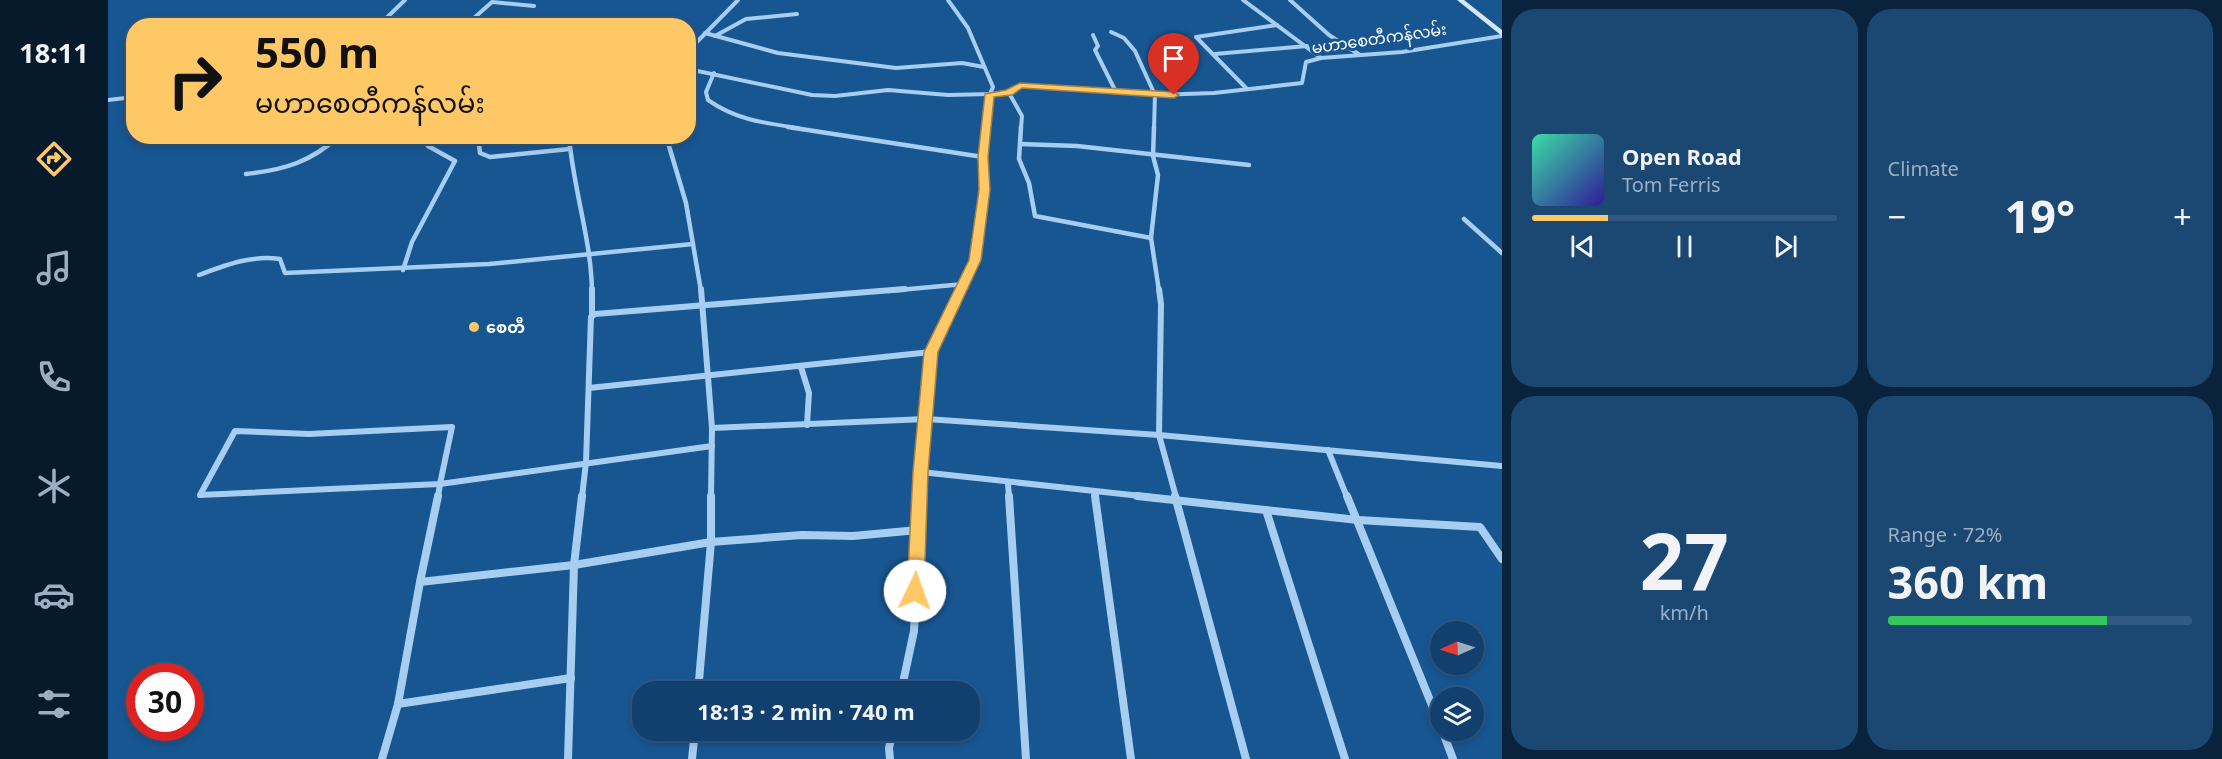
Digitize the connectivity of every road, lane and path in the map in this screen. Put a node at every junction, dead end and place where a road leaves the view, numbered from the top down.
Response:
1 (405, 0) edge
2 (738, 0) edge
3 (948, 0) edge
4 (1243, 0) edge
5 (1290, 0) edge
6 (1460, 0) edge
7 (534, 6) dead end
8 (797, 14) dead end
9 (386, 18) edge
10 (474, 18) edge
11 (1276, 25) junction
12 (1111, 32) dead end
13 (705, 33) junction
14 (1093, 34) dead end
15 (1502, 35) edge
16 (715, 36) junction
17 (696, 43) edge
18 (1307, 46) junction
19 (1215, 54) junction
20 (1360, 55) junction
21 (1321, 58) junction
22 (984, 67) junction
23 (696, 70) edge
24 (714, 73) junction
25 (1247, 89) junction
26 (1116, 92) junction
27 (1009, 93) junction
28 (990, 94) junction
29 (1155, 95) junction
30 (126, 98) edge
31 (108, 100) edge
32 (330, 144) edge
33 (433, 144) edge
34 (479, 144) edge
35 (569, 144) edge
36 (668, 144) edge
37 (1020, 144) junction
38 (569, 149) junction
39 (1152, 156) junction
40 (983, 157) junction
41 (1249, 165) dead end
42 (246, 174) dead end
43 (1464, 219) dead end
44 (1150, 238) junction
45 (693, 244) junction
46 (1502, 254) edge
47 (591, 256) junction
48 (403, 270) junction
49 (199, 275) dead end
50 (964, 284) junction
51 (704, 308) junction
52 (592, 315) junction
53 (931, 352) junction
54 (801, 367) junction
55 (707, 373) junction
56 (590, 388) junction
57 (926, 419) junction
58 (807, 425) junction
59 (712, 428) junction
60 (1159, 435) junction
61 (712, 446) junction
62 (1328, 450) junction
63 (586, 462) junction
64 (1502, 466) edge
65 (921, 472) junction
66 (442, 484) junction
67 (1008, 484) junction
68 (1095, 492) junction
69 (1176, 501) junction
70 (1266, 510) junction
71 (1358, 520) junction
72 (918, 530) junction
73 (711, 542) junction
74 (1502, 559) edge
75 (574, 565) junction
76 (420, 582) junction
77 (571, 678) junction
78 (699, 681) edge
79 (903, 681) edge
80 (1430, 700) edge
81 (398, 704) junction
82 (694, 741) edge
83 (890, 741) edge
84 (1447, 741) edge
85 (382, 759) edge
86 (568, 759) edge
87 (692, 759) edge
88 (890, 759) edge
89 (1026, 759) edge
90 (1131, 759) edge
91 (1246, 759) edge
92 (1345, 759) edge
93 (1454, 759) edge

1 - 9 street
2 - 13 street
3 - 22 street
4 - 11 street
5 - 20 street
6 - 15 street
7 - 10 street
8 - 16 street
11 - 18 street
11 - 19 street
12 - 29 street
13 - 16 street
13 - 17 street
14 - 26 street
15 - 20 street, မဟာစေတီကန်လမ်း
16 - 22 street
18 - 19 street
18 - 21 street
19 - 25 street
20 - 21 street, မဟာစေတီကန်လမ်း
21 - 25 street, မဟာစေတီကန်လမ်း
22 - 28 street
23 - 24 street, မဟာစေတီကန်လမ်း
24 - 28 street, မဟာစေတီကန်လမ်း
24 - 40 street
25 - 29 street, မဟာစေတီကန်လမ်း
26 - 27 street, မဟာစေတီကန်လမ်း
26 - 29 street, မဟာစေတီကန်လမ်း
27 - 28 street, မဟာစေတီကန်လမ်း
27 - 37 street
28 - 40 street
29 - 39 street
30 - 31 street
32 - 42 street
33 - 48 street
34 - 38 street
35 - 38 street
36 - 45 street
37 - 39 street
37 - 44 street
38 - 47 street
39 - 41 street
39 - 44 street
40 - 50 street
43 - 46 street
44 - 60 street
45 - 47 street
45 - 51 street
47 - 48 street
47 - 52 street
48 - 49 street
50 - 51 street
50 - 53 street
51 - 52 street
51 - 55 street
52 - 56 street
53 - 54 street
53 - 57 street
54 - 55 street
54 - 58 street
55 - 56 street
55 - 59 street
56 - 63 street
57 - 58 street
57 - 60 street
57 - 65 street
58 - 59 street
59 - 61 street
60 - 62 street
60 - 69 street
61 - 63 street
61 - 73 street
62 - 64 street
62 - 71 street
63 - 66 street
63 - 75 street
65 - 67 street
65 - 72 street
66 - 66 street
66 - 76 street
67 - 68 street
67 - 89 street
68 - 69 street
68 - 90 street
69 - 70 street
69 - 91 street
70 - 71 street
70 - 92 street
71 - 74 street
71 - 80 street
72 - 73 street
72 - 79 street
73 - 75 street
73 - 78 street
75 - 76 street
75 - 77 street
76 - 81 street
77 - 81 street
77 - 86 street
81 - 85 street
82 - 87 street
83 - 88 street
84 - 93 street

